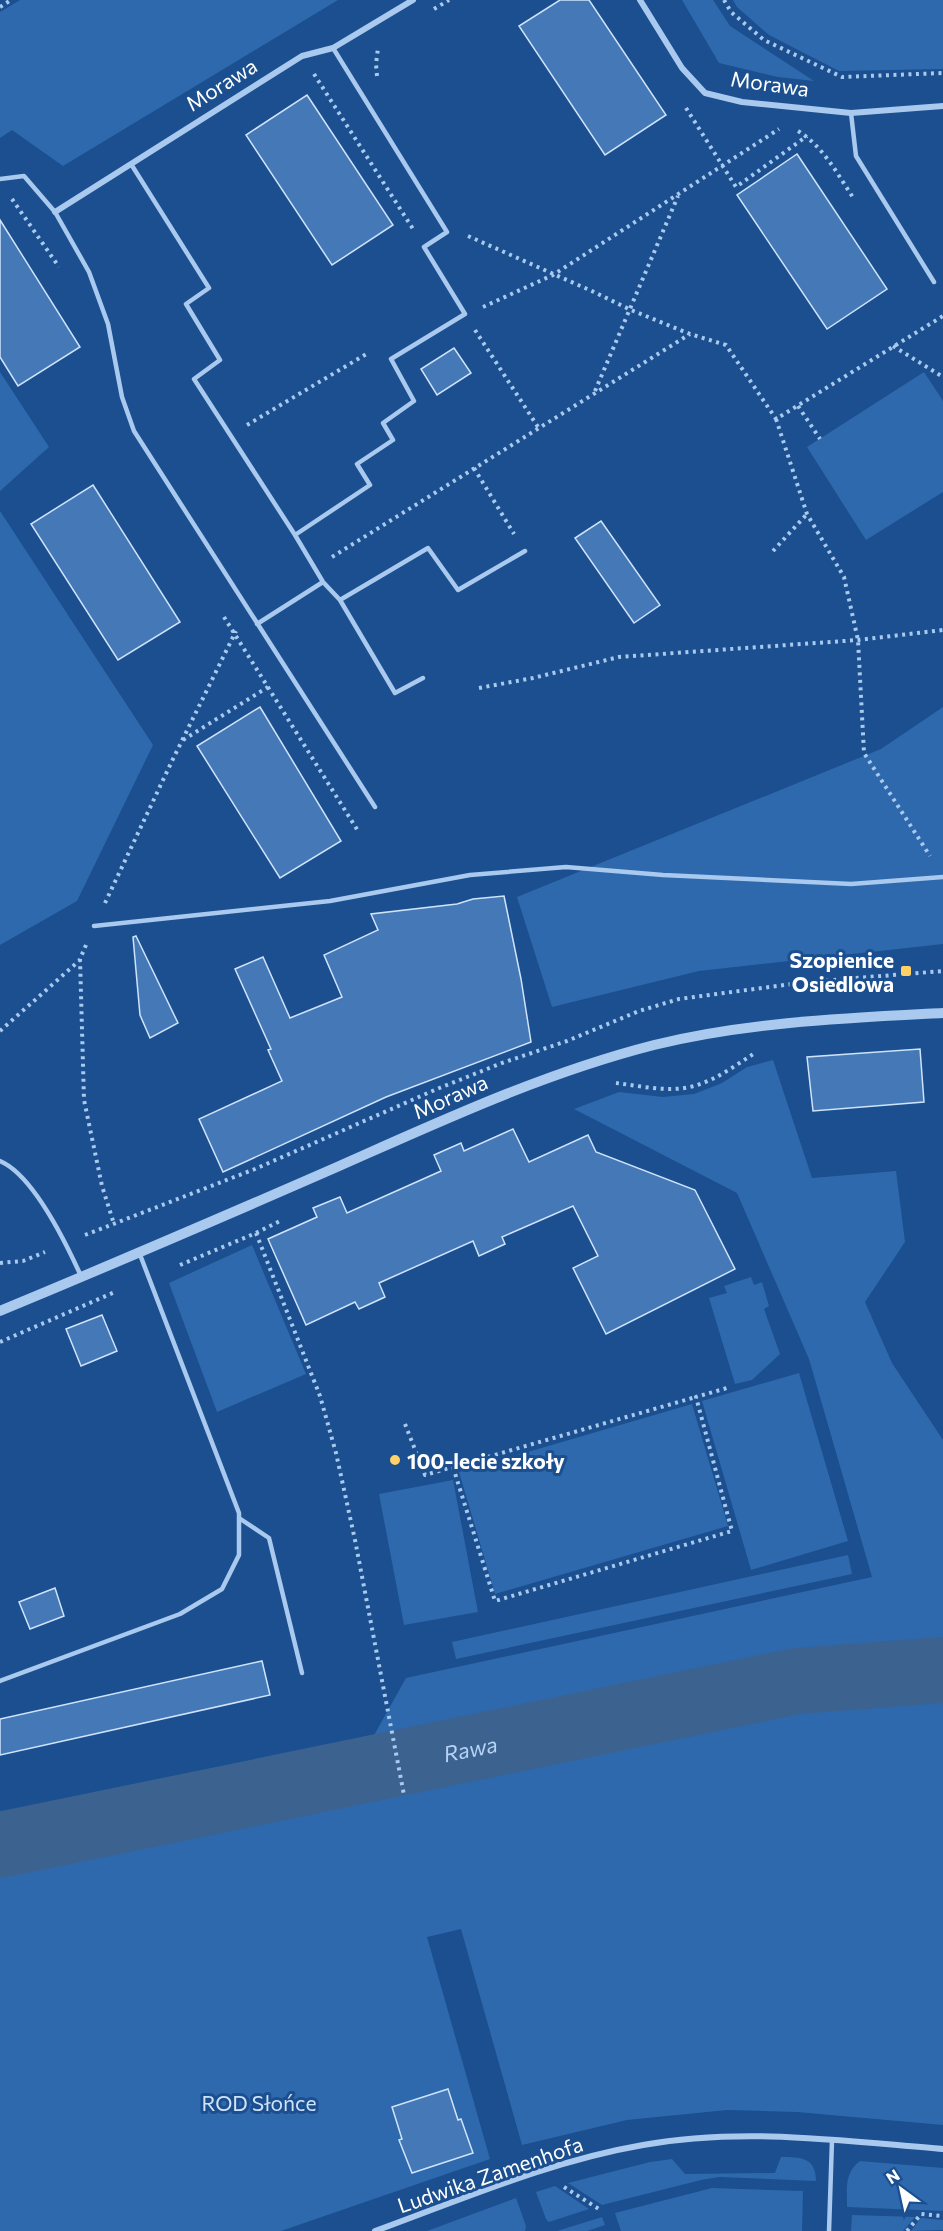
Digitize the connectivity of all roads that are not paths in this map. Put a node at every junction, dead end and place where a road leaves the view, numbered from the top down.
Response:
1 (413, 0) edge
2 (640, 0) edge
3 (333, 48) junction
4 (943, 106) edge
5 (851, 113) junction
6 (131, 164) junction
7 (0, 179) edge
8 (55, 212) junction
9 (934, 282) dead end
10 (295, 535) junction
11 (525, 551) road end
12 (323, 582) junction
13 (339, 600) junction
14 (257, 624) junction
15 (423, 678) dead end
16 (375, 807) dead end
17 (943, 877) edge
18 (94, 926) road end
19 (943, 1013) edge
20 (0, 1161) edge
21 (139, 1252) junction
22 (81, 1276) junction
23 (0, 1311) edge
24 (239, 1518) junction
25 (302, 1673) dead end
26 (0, 1681) edge
27 (832, 2140) junction
28 (943, 2149) edge
29 (375, 2231) edge
30 (829, 2231) edge

1 - 3 street, Morawa
2 - 5 street, Morawa
3 - 6 street, Morawa
3 - 10 lane
4 - 5 street, Morawa
5 - 9 lane
6 - 8 street, Morawa
6 - 10 lane
7 - 8 lane
8 - 14 lane
10 - 12 lane
11 - 13 lane
12 - 13 lane
12 - 14 lane
13 - 15 lane
14 - 16 lane
17 - 18 lane
19 - 21 street, Morawa
20 - 22 lane
21 - 22 street, Morawa
21 - 24 lane
22 - 23 street, Morawa
24 - 25 lane
24 - 26 lane
27 - 28 street, Ludwika Zamenhofa
27 - 29 street, Ludwika Zamenhofa
27 - 30 lane

